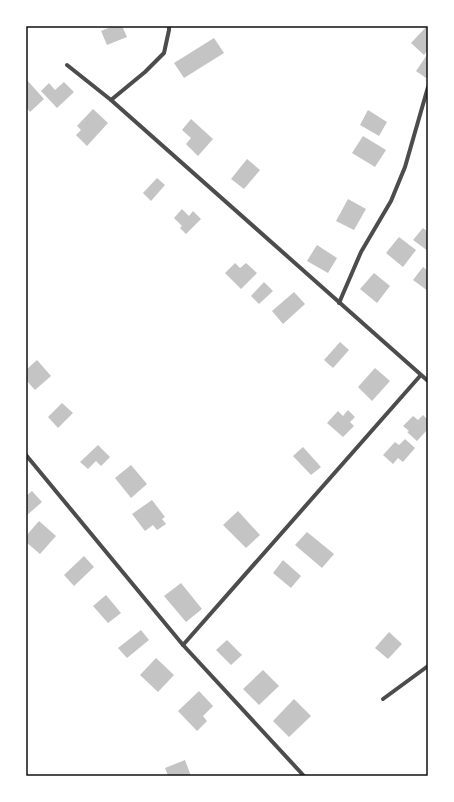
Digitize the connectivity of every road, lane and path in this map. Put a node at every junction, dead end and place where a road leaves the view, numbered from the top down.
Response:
1 (169, 26) edge
2 (67, 65) dead end
3 (428, 87) edge
4 (112, 100) junction
5 (339, 303) junction
6 (420, 376) junction
7 (428, 381) edge
8 (26, 455) edge
9 (183, 645) junction
10 (428, 666) edge
11 (383, 699) dead end
12 (304, 776) edge

1 - 4 street
2 - 4 street
3 - 5 street
4 - 5 street
5 - 6 street
6 - 7 street
6 - 9 street
8 - 9 street
9 - 12 street
10 - 11 street

